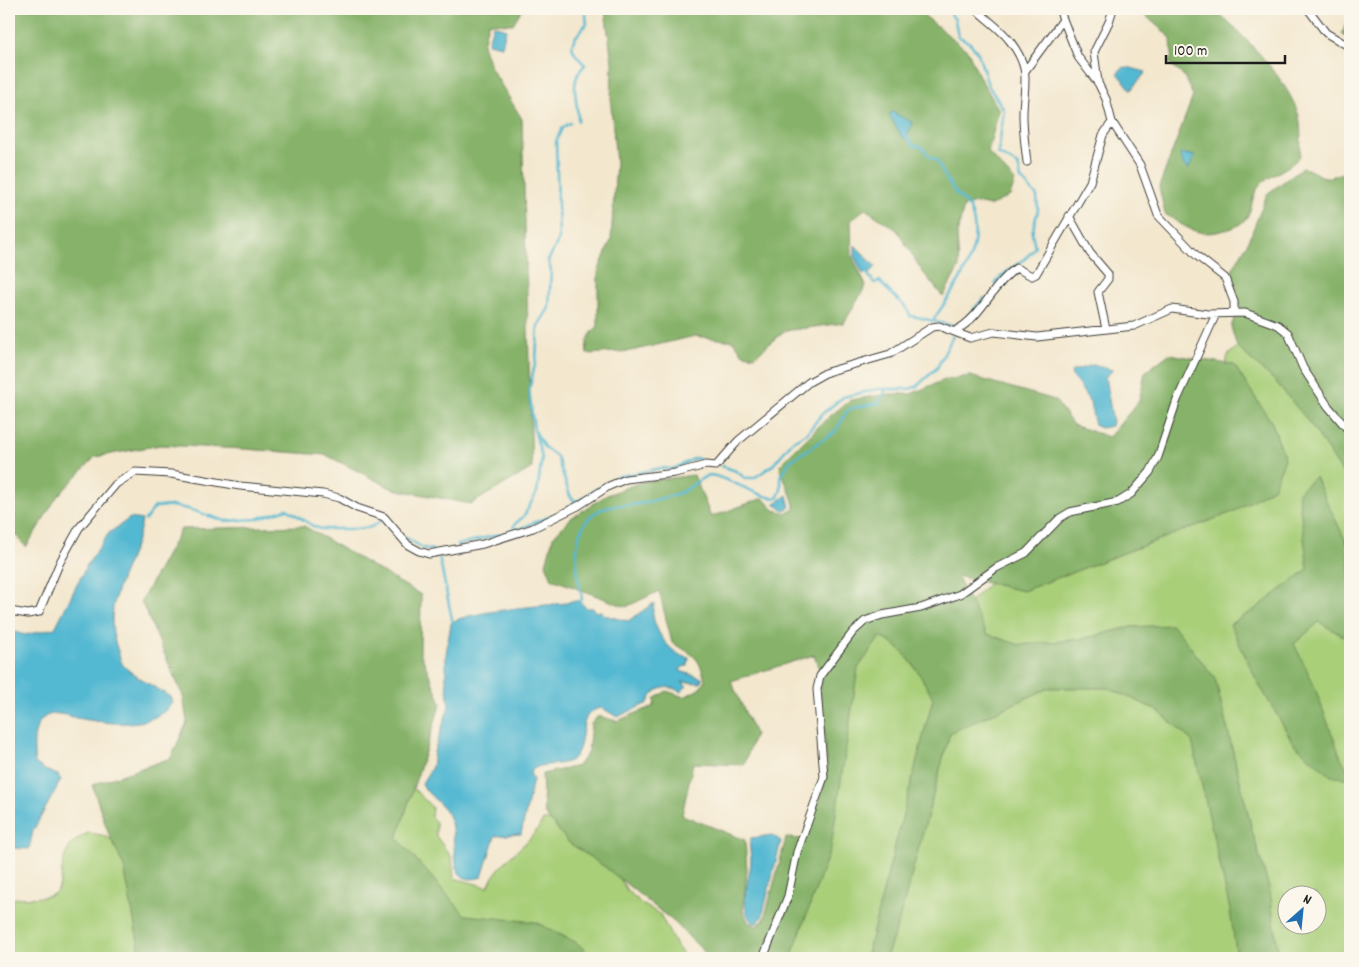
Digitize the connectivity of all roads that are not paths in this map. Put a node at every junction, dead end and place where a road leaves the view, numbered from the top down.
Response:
1 (976, 9) edge
2 (1058, 9) edge
3 (1113, 9) edge
4 (1222, 9) edge
5 (1233, 9) edge
6 (1308, 9) edge
7 (1062, 21) junction
8 (1350, 47) edge
9 (1025, 71) junction
10 (1098, 83) junction
11 (1112, 122) junction
12 (1027, 162) dead end
13 (1069, 216) junction
14 (1234, 312) junction
15 (1216, 314) junction
16 (1106, 329) junction
17 (955, 331) junction
18 (1350, 432) edge
19 (9, 611) edge
20 (763, 958) edge

1 - 9 street
2 - 7 street
3 - 10 street
4 - 5 street
6 - 8 street
7 - 9 street
7 - 10 street
9 - 12 street
10 - 11 street
11 - 13 street
11 - 14 street
13 - 16 street
13 - 17 street
14 - 15 street
14 - 18 street
15 - 16 street
15 - 20 street
16 - 17 street
17 - 19 street

